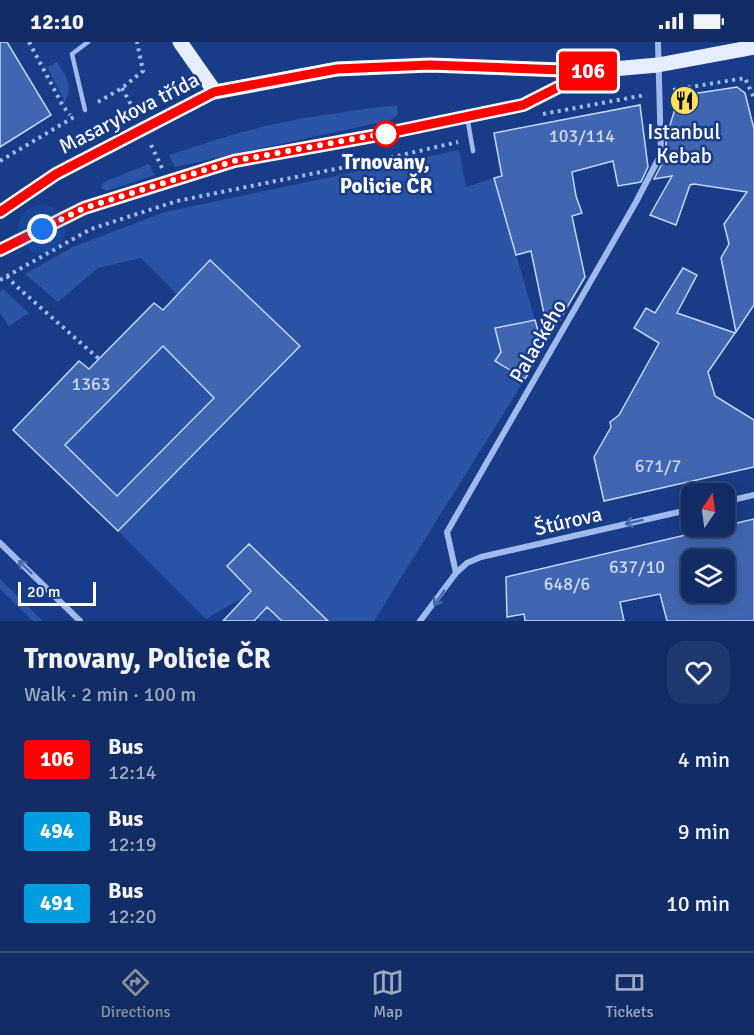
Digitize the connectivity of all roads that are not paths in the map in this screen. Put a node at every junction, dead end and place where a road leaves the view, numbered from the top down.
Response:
1 (88, 42) edge
2 (180, 42) edge
3 (658, 42) edge
4 (754, 47) edge
5 (658, 65) junction
6 (590, 71) junction
7 (214, 92) junction
8 (85, 110) dead end
9 (467, 116) junction
10 (473, 151) dead end
11 (0, 212) edge
12 (0, 250) edge
13 (754, 495) edge
14 (735, 499) edge
15 (681, 512) edge
16 (0, 543) edge
17 (456, 573) junction
18 (80, 621) edge
19 (420, 621) edge

1 - 8 lane
2 - 7 main road
3 - 5 street, Palackého
4 - 5 main road, Masarykova třída
5 - 6 main road, Masarykova třída
5 - 17 street, Palackého
6 - 7 main road, Masarykova třída
6 - 9 lane
7 - 11 main road, Masarykova třída
9 - 10 lane
9 - 12 lane
13 - 14 street
15 -> 17 street, Štúrova
18 -> 16 street
17 -> 19 street

